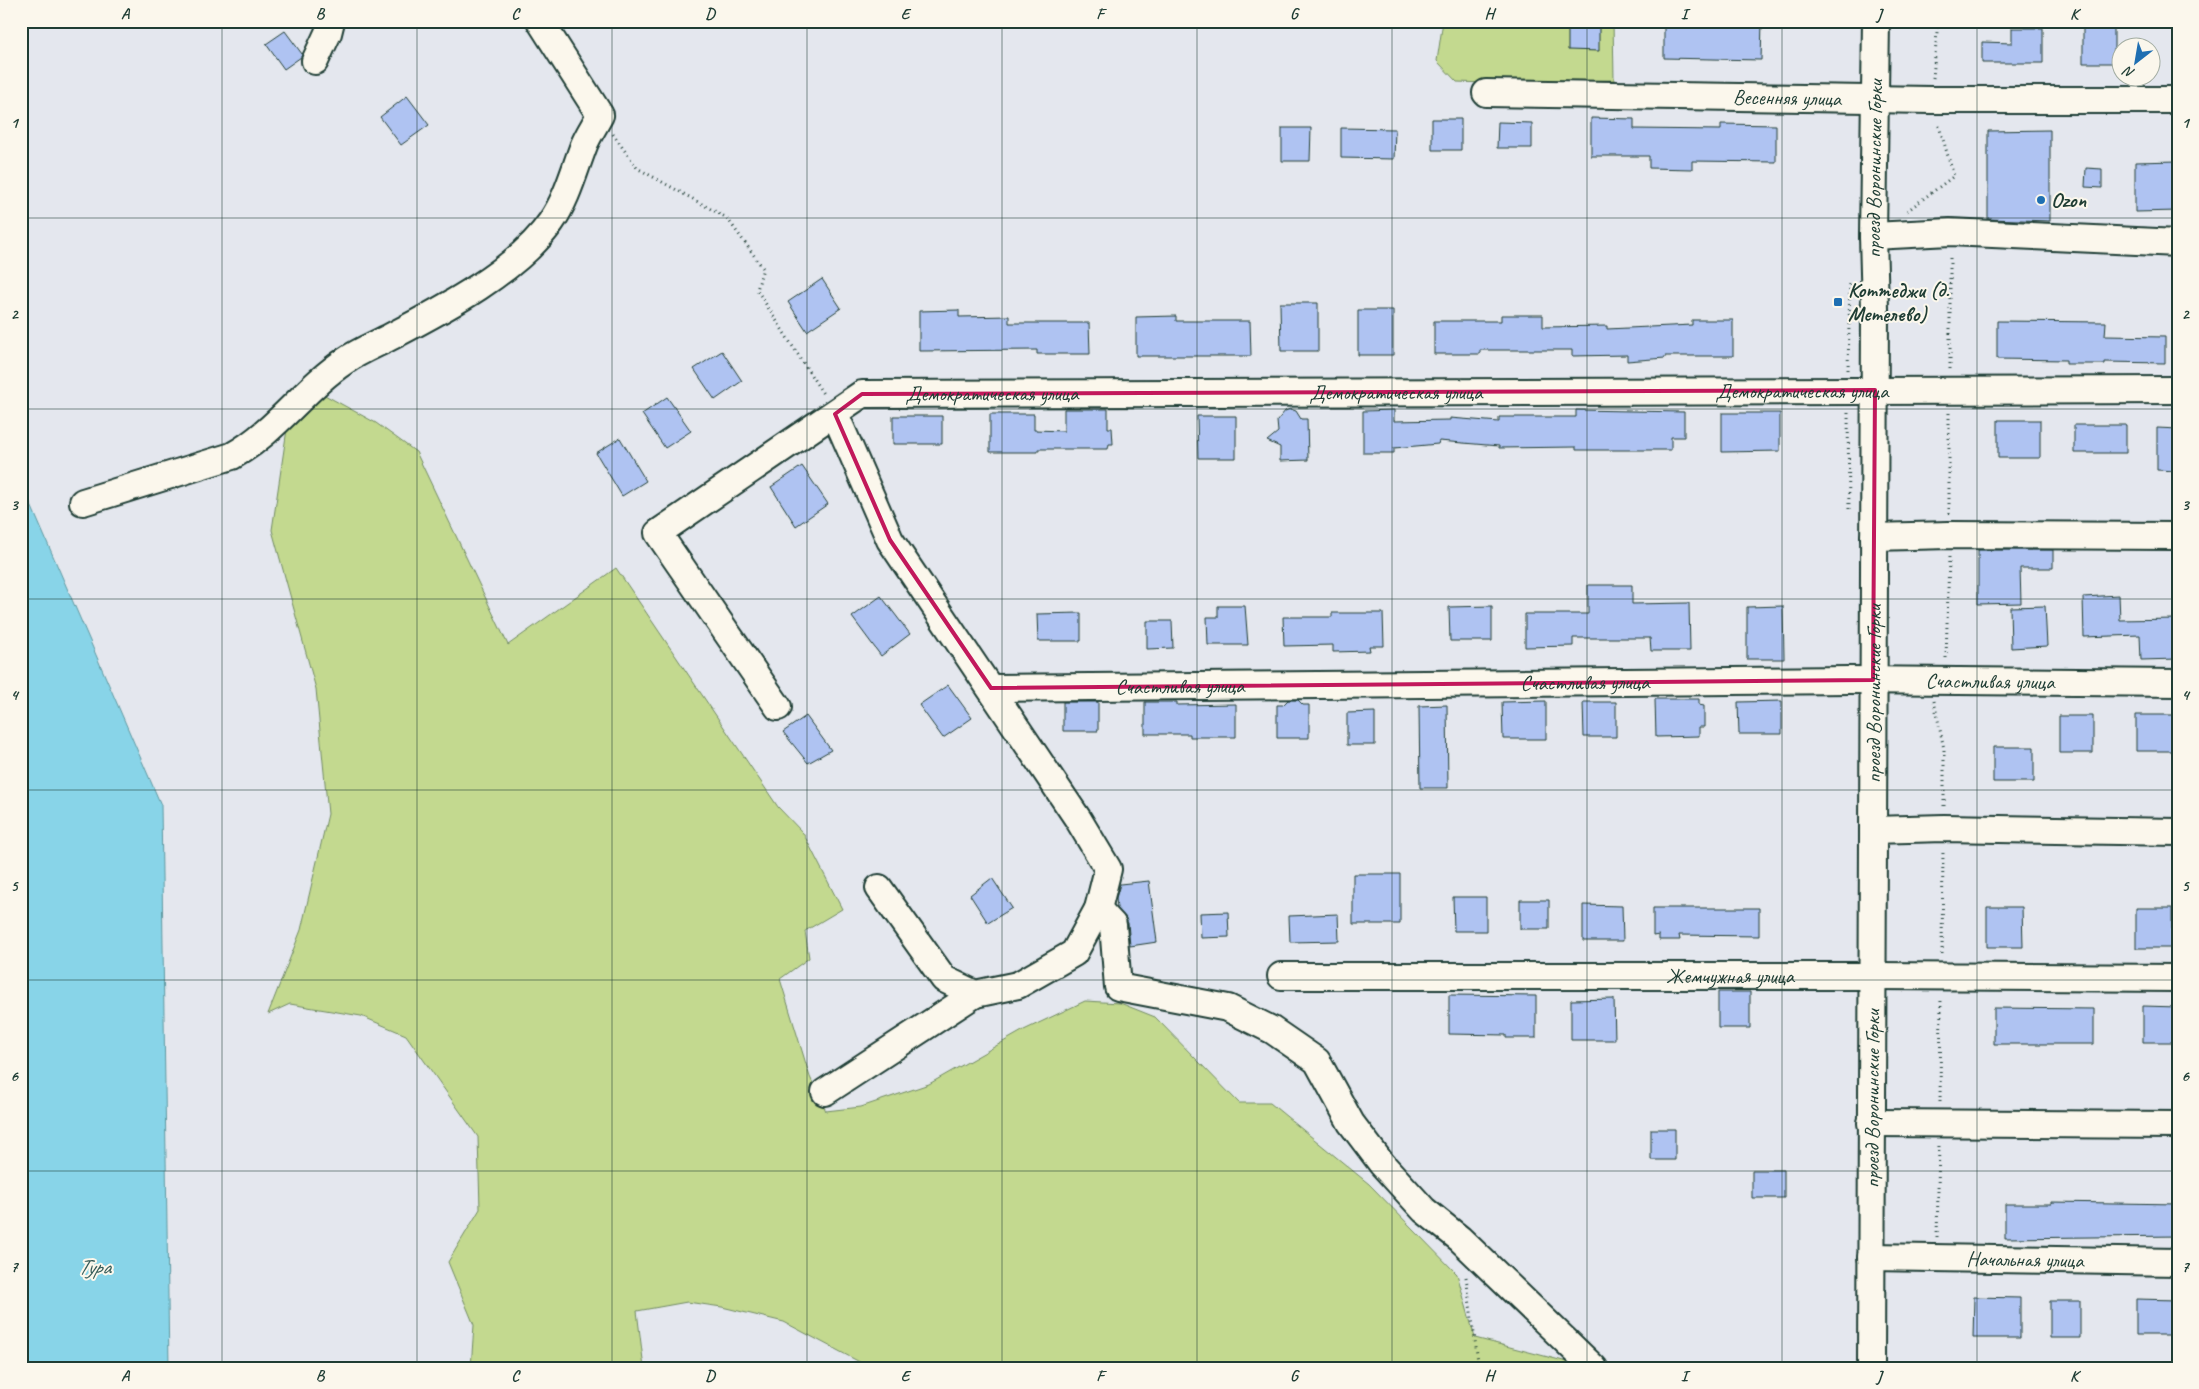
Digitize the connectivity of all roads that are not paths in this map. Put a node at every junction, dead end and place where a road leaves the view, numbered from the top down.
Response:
1 (331, 21) edge
2 (540, 21) edge
3 (1876, 21) edge
4 (315, 61) dead end
5 (1486, 93) dead end
6 (1876, 98) junction
7 (2178, 100) edge
8 (1873, 236) junction
9 (2178, 243) edge
10 (1875, 390) junction
11 (2178, 390) edge
12 (835, 414) junction
13 (83, 502) dead end
14 (2178, 536) edge
15 (1874, 537) junction
16 (1873, 680) junction
17 (2178, 683) edge
18 (991, 688) junction
19 (778, 707) dead end
20 (1872, 830) junction
21 (2178, 832) edge
22 (879, 888) dead end
23 (1098, 909) junction
24 (1280, 976) dead end
25 (1872, 976) junction
26 (2178, 978) edge
27 (975, 994) junction
28 (826, 1092) dead end
29 (1871, 1123) junction
30 (2178, 1125) edge
31 (1870, 1257) junction
32 (2178, 1262) edge
33 (1594, 1368) edge
34 (1871, 1368) edge

1 - 4 street
2 - 13 street
3 - 6 street, проезд Воронинские Горки
5 - 6 street, Весенняя улица
6 - 7 street, Весенняя улица
6 - 8 street, проезд Воронинские Горки
8 - 9 street
8 - 10 street, проезд Воронинские Горки
10 - 11 street, Демократическая улица
10 - 12 street, Демократическая улица
10 - 15 street, проезд Воронинские Горки
12 - 18 street
12 - 19 street, Демократическая улица
14 - 15 street
15 - 16 street, проезд Воронинские Горки
16 - 17 street, Счастливая улица
16 - 18 street, Счастливая улица
16 - 20 street, проезд Воронинские Горки
18 - 23 street
20 - 21 street
20 - 25 street, проезд Воронинские Горки
22 - 27 street
23 - 27 street
23 - 33 street
24 - 25 street, Жемчужная улица
25 - 26 street, Жемчужная улица
25 - 29 street, проезд Воронинские Горки
27 - 28 street
29 - 30 street
29 - 31 street, проезд Воронинские Горки
31 - 32 street, Начальная улица
31 - 34 street, проезд Воронинские Горки

